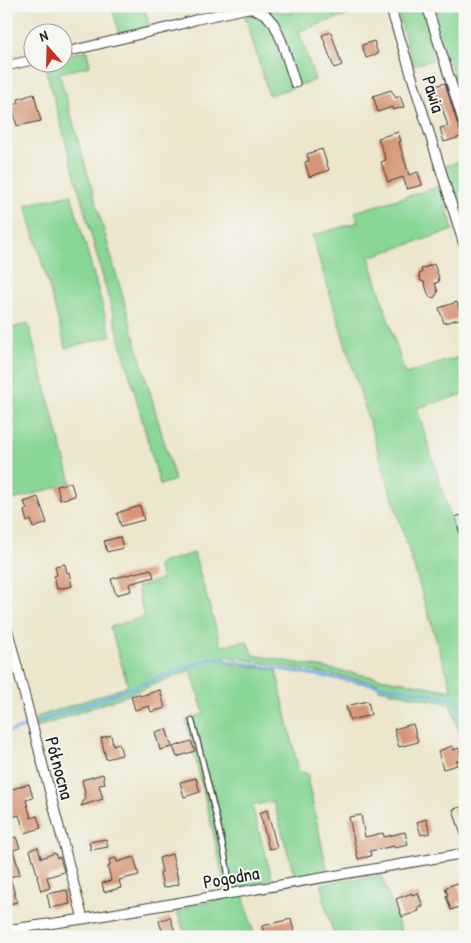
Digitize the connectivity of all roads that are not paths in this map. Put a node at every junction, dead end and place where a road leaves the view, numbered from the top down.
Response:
1 (390, 6) edge
2 (427, 6) edge
3 (72, 50) edge
4 (22, 62) edge
5 (6, 66) edge
6 (296, 83) dead end
7 (465, 127) edge
8 (465, 248) edge
9 (6, 624) edge
10 (192, 722) dead end
11 (460, 854) dead end
12 (229, 894) junction
13 (83, 919) junction
14 (6, 930) edge

1 - 8 street, Pawia
2 - 7 street
3 - 6 street
4 - 5 street
9 - 13 street, Północna
10 - 12 lane
11 - 12 street, Pogodna
12 - 13 street, Pogodna
13 - 14 street, Pogodna

